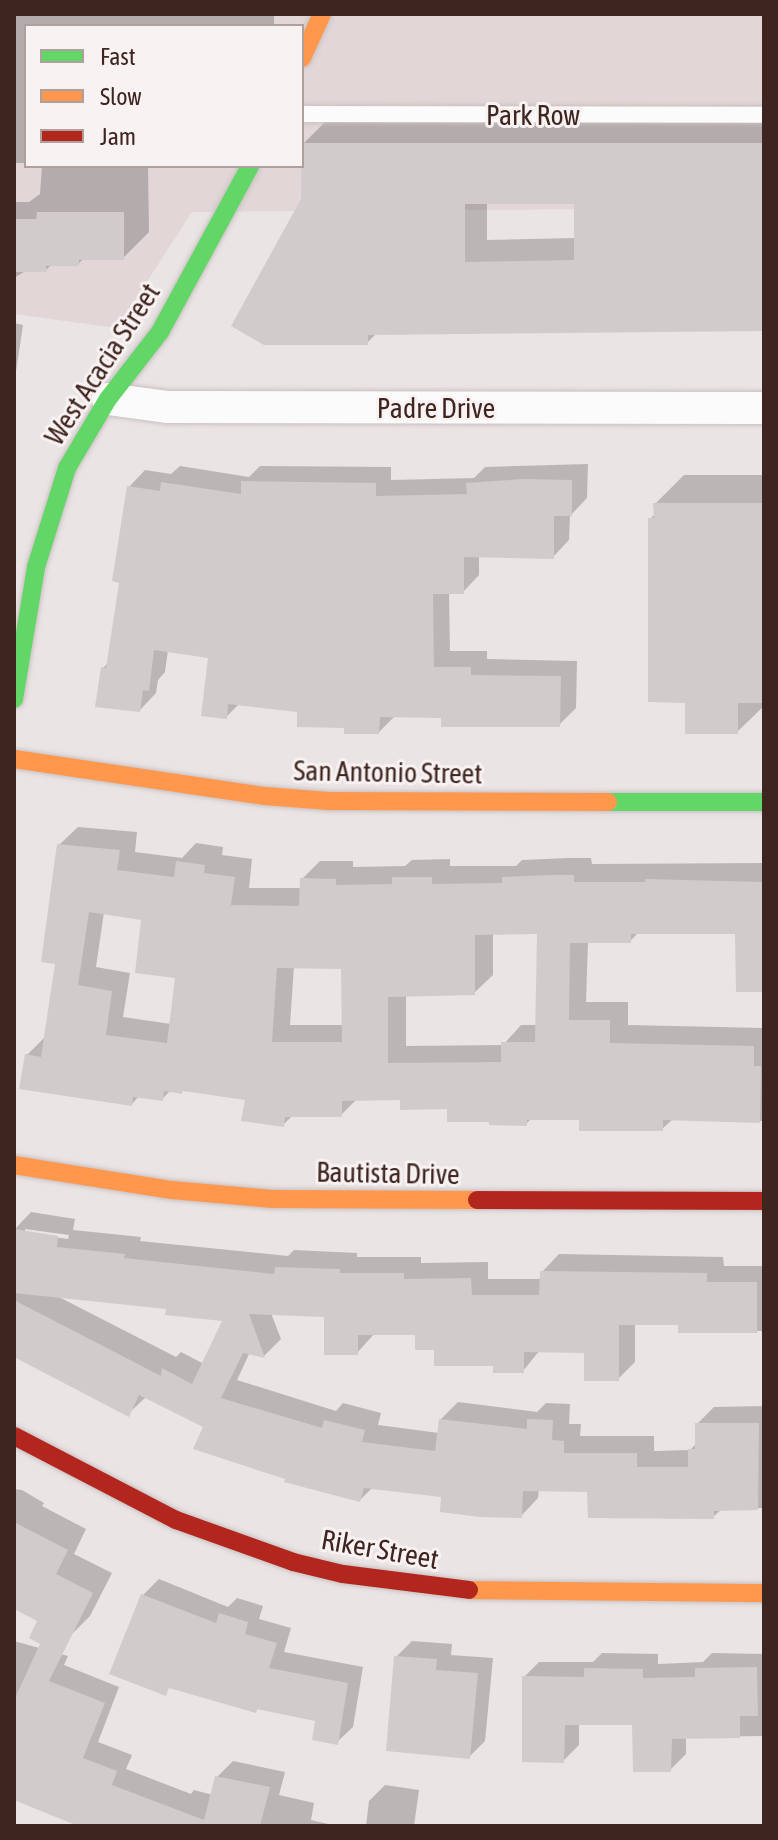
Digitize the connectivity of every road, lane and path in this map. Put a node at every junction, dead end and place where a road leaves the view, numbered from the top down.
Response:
1 (322, 14) edge
2 (304, 54) edge
3 (304, 114) edge
4 (764, 115) edge
5 (249, 168) edge
6 (108, 399) junction
7 (764, 408) edge
8 (14, 699) edge
9 (14, 759) edge
10 (764, 802) edge
11 (14, 1165) edge
12 (764, 1201) edge
13 (14, 1436) edge
14 (764, 1593) edge

1 - 2 street
3 - 4 lane, Park Row
5 - 6 street, West Acacia Street
6 - 7 street, Padre Drive
6 - 8 street, West Acacia Street
9 - 10 street, San Antonio Street
11 - 12 street, Bautista Drive
13 - 14 street, Riker Street

